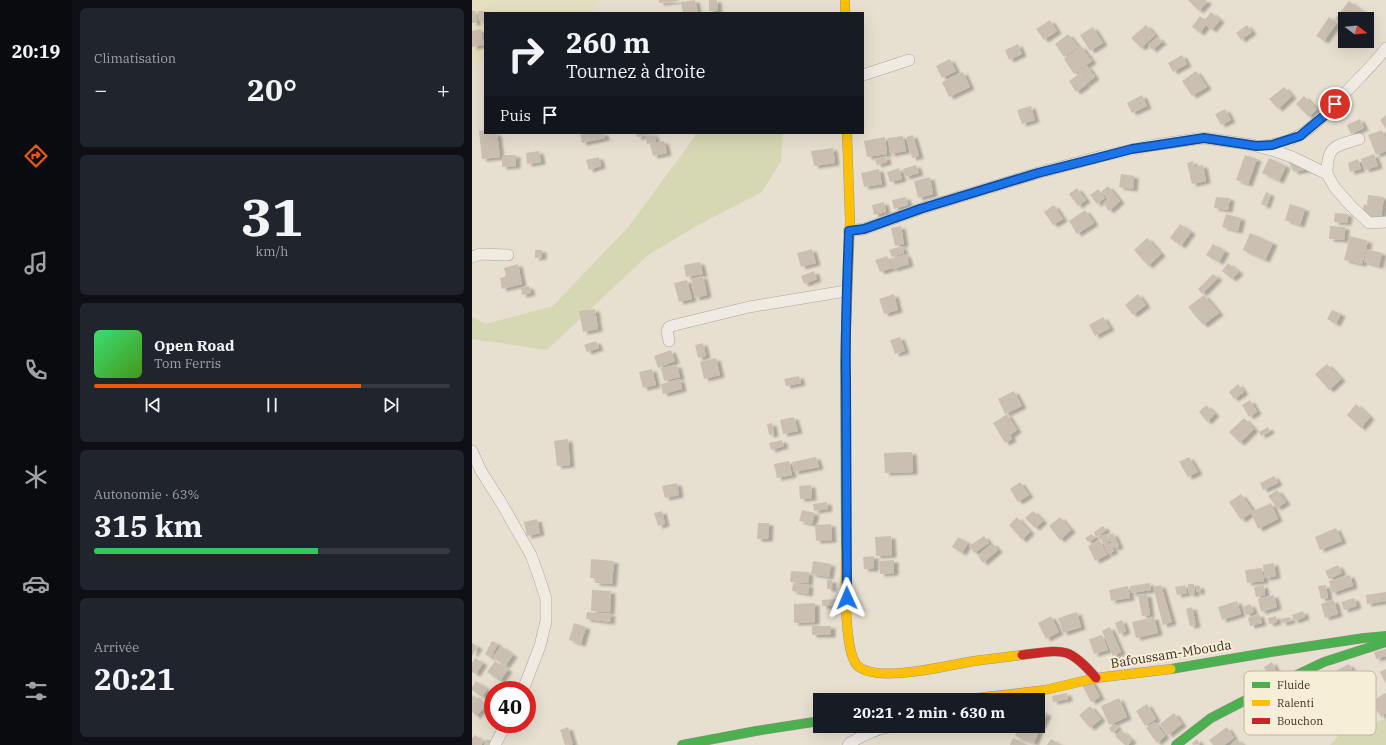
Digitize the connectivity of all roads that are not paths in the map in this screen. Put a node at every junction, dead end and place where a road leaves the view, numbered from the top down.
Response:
1 (845, 0) edge
2 (845, 12) edge
3 (1386, 48) edge
4 (909, 60) dead end
5 (864, 75) edge
6 (847, 134) edge
7 (1359, 139) dead end
8 (1257, 146) junction
9 (1327, 174) junction
10 (1386, 222) edge
11 (849, 231) junction
12 (508, 255) dead end
13 (472, 257) edge
14 (846, 291) junction
15 (669, 341) dead end
16 (472, 451) edge
17 (1386, 636) edge
18 (1386, 642) edge
19 (1305, 671) edge
20 (1096, 678) junction
21 (526, 681) edge
22 (1045, 690) junction
23 (1020, 693) edge
24 (1038, 693) edge
25 (1244, 701) edge
26 (813, 722) edge
27 (501, 733) edge
28 (867, 733) edge
29 (495, 745) edge
30 (682, 745) edge
31 (848, 745) edge
32 (1176, 745) edge

1 - 2 main road
3 - 8 street
4 - 5 street
6 - 11 main road
7 - 9 street
8 - 9 street
8 - 11 street
9 - 10 street
11 - 14 main road
12 - 13 street
14 - 15 street
14 - 20 main road
16 - 21 street
17 - 20 main road, Bafoussam-Mbouda
18 - 19 main road
20 - 22 main road, Bafoussam-Mbouda
22 - 23 main road, Bafoussam-Mbouda
22 - 24 street
25 - 32 main road
26 - 30 main road
27 - 29 street
28 - 31 street

